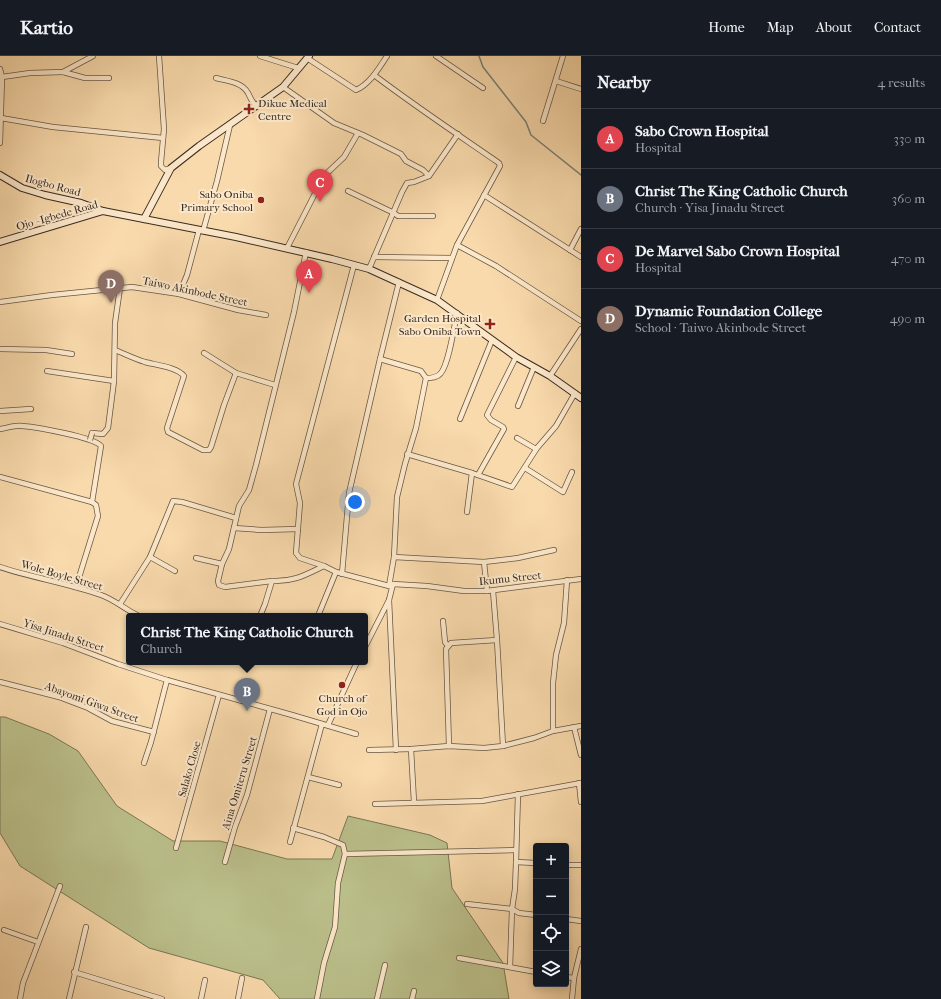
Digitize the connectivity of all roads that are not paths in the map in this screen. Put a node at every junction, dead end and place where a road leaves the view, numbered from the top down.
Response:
1 (93, 56) edge
2 (159, 56) edge
3 (260, 56) edge
4 (387, 56) edge
5 (436, 56) edge
6 (563, 56) edge
7 (308, 57) edge
8 (274, 58) edge
9 (298, 68) junction
10 (0, 69) edge
11 (63, 72) junction
12 (374, 75) junction
13 (2, 77) junction
14 (109, 78) dead end
15 (216, 78) dead end
16 (556, 81) junction
17 (283, 87) junction
18 (483, 88) dead end
19 (581, 89) edge
20 (257, 106) junction
21 (2, 118) junction
22 (544, 121) dead end
23 (230, 125) junction
24 (358, 133) junction
25 (458, 134) junction
26 (163, 138) junction
27 (0, 143) edge
28 (171, 168) junction
29 (0, 174) edge
30 (429, 176) junction
31 (348, 190) dead end
32 (484, 195) junction
33 (102, 211) junction
34 (394, 213) junction
35 (433, 216) dead end
36 (144, 219) junction
37 (581, 229) edge
38 (201, 231) junction
39 (0, 242) edge
40 (457, 246) junction
41 (287, 248) junction
42 (570, 250) junction
43 (306, 252) junction
44 (374, 257) junction
45 (581, 257) edge
46 (452, 258) junction
47 (354, 265) junction
48 (369, 269) junction
49 (400, 282) junction
50 (120, 288) junction
51 (179, 294) junction
52 (437, 300) junction
53 (0, 302) edge
54 (457, 313) junction
55 (266, 315) dead end
56 (581, 321) edge
57 (581, 328) edge
58 (492, 340) junction
59 (0, 349) edge
60 (115, 350) junction
61 (204, 352) dead end
62 (72, 354) dead end
63 (516, 357) junction
64 (380, 359) junction
65 (534, 367) junction
66 (47, 371) dead end
67 (236, 373) junction
68 (550, 376) junction
69 (426, 378) junction
70 (114, 381) junction
71 (276, 385) junction
72 (575, 393) junction
73 (581, 398) edge
74 (518, 406) dead end
75 (31, 409) dead end
76 (0, 411) edge
77 (460, 419) dead end
78 (0, 429) edge
79 (517, 438) dead end
80 (90, 440) junction
81 (536, 449) junction
82 (407, 454) junction
83 (526, 468) junction
84 (572, 472) dead end
85 (472, 473) junction
86 (478, 475) junction
87 (0, 477) edge
88 (92, 502) junction
89 (467, 512) dead end
90 (236, 518) junction
91 (234, 528) junction
92 (298, 529) junction
93 (554, 550) dead end
94 (150, 557) junction
95 (394, 557) junction
96 (196, 558) dead end
97 (484, 562) junction
98 (222, 564) junction
99 (0, 566) edge
100 (324, 566) junction
101 (175, 571) dead end
102 (336, 572) junction
103 (342, 574) junction
104 (581, 579) edge
105 (567, 580) junction
106 (272, 581) junction
107 (391, 585) junction
108 (76, 587) junction
109 (487, 591) junction
110 (493, 591) junction
111 (389, 600) junction
112 (120, 604) junction
113 (134, 613) edge
114 (261, 613) edge
115 (319, 613) edge
116 (443, 621) dead end
117 (0, 624) edge
118 (368, 638) edge
119 (497, 640) junction
120 (448, 646) junction
121 (356, 665) edge
122 (168, 680) junction
123 (0, 682) edge
124 (219, 695) junction
125 (270, 709) junction
126 (322, 724) junction
127 (328, 725) junction
128 (581, 726) edge
129 (574, 727) junction
130 (553, 731) junction
131 (154, 732) junction
132 (356, 734) dead end
133 (449, 746) junction
134 (503, 746) junction
135 (411, 749) junction
136 (370, 750) dead end
137 (396, 750) junction
138 (581, 756) edge
139 (144, 763) dead end
140 (308, 777) junction
141 (580, 783) edge
142 (339, 785) dead end
143 (518, 794) junction
144 (414, 802) junction
145 (581, 802) edge
146 (375, 804) dead end
147 (293, 828) junction
148 (290, 842) dead end
149 (176, 848) dead end
150 (516, 850) junction
151 (345, 854) junction
152 (225, 862) dead end
153 (516, 862) junction
154 (533, 863) edge
155 (569, 865) edge
156 (581, 866) edge
157 (60, 886) dead end
158 (467, 904) dead end
159 (512, 909) junction
160 (533, 915) edge
161 (569, 919) edge
162 (581, 921) edge
163 (86, 927) dead end
164 (4, 930) dead end
165 (38, 942) junction
166 (581, 949) edge
167 (459, 958) dead end
168 (385, 964) dead end
169 (510, 967) junction
170 (533, 971) edge
171 (74, 972) junction
172 (569, 977) edge
173 (242, 978) dead end
174 (574, 978) junction
175 (205, 980) dead end
176 (414, 991) dead end
177 (20, 999) edge
178 (69, 999) edge
179 (162, 999) edge
180 (201, 999) edge
181 (238, 999) edge
182 (317, 999) edge
183 (377, 999) edge
184 (412, 999) edge
185 (572, 999) edge

1 - 11 street
2 - 26 street
3 - 8 street
4 - 12 street
5 - 18 street
6 - 16 street
7 - 9 main road
7 - 12 street
8 - 9 street
9 - 17 main road
10 - 13 street
11 - 13 street
11 - 14 street
12 - 25 street
13 - 21 street
15 - 20 street
16 - 19 street
16 - 22 street
17 - 20 main road
17 - 24 street
20 - 23 main road
21 - 26 street
21 - 27 street
23 - 28 main road
23 - 38 street
24 - 30 street
24 - 41 street
25 - 30 street
25 - 32 street
26 - 28 street
28 - 36 main road
29 - 33 main road, Ilogbo Road
30 - 34 street
31 - 34 street
32 - 40 street
32 - 42 street
33 - 36 main road, Ojo - Igbede Road
33 - 39 main road, Ojo - Igbede Road
34 - 35 street
34 - 44 street
36 - 38 main road, Ojo - Igbede Road
37 - 42 street
38 - 41 main road, Ojo - Igbede Road
38 - 51 street
40 - 46 street
40 - 56 street
41 - 43 main road, Ojo - Igbede Road
42 - 45 street
43 - 47 main road, Ojo - Igbede Road
43 - 71 street
44 - 46 street
44 - 48 street
46 - 52 street
47 - 48 main road, Ojo - Igbede Road
47 - 92 street
48 - 49 main road, Ojo - Igbede Road
49 - 52 main road, Ojo - Igbede Road
49 - 64 street
50 - 51 street, Taiwo Akinbode Street
50 - 53 street, Taiwo Akinbode Street
50 - 60 street
51 - 55 street, Taiwo Akinbode Street
52 - 54 main road, Ojo - Igbede Road
54 - 58 main road, Ojo - Igbede Road
54 - 69 street
57 - 68 street
58 - 63 main road, Ojo - Igbede Road
58 - 77 street
59 - 62 street
60 - 67 street
60 - 70 street
61 - 67 street
63 - 65 main road, Ojo - Igbede Road
63 - 86 street
64 - 69 street
64 - 103 street
65 - 68 main road, Ojo - Igbede Road
65 - 74 street
66 - 70 street
67 - 71 street
68 - 72 main road, Ojo - Igbede Road
69 - 82 street
70 - 80 street, bridge
71 - 90 street
72 - 73 main road, Ojo - Igbede Road
72 - 81 street
75 - 76 street
78 - 80 street
79 - 81 street
80 - 88 street
81 - 83 street
82 - 85 street
82 - 95 street
83 - 84 street
83 - 86 street
85 - 86 street
85 - 89 street
87 - 88 street
88 - 108 street
90 - 91 street
90 - 94 street
91 - 92 street
91 - 98 street
92 - 100 street, Ikumu Street
93 - 97 street
94 - 101 street
94 - 112 street
95 - 97 street
95 - 107 street
96 - 98 street
97 - 109 street
98 - 106 street
99 - 108 street, Wole Boyle Street
100 - 102 street, Ikumu Street
100 - 106 street
102 - 103 street, Ikumu Street
102 - 115 street
103 - 107 street, Ikumu Street
104 - 105 street, Ikumu Street
105 - 110 street, Ikumu Street
105 - 130 street
106 - 114 street
107 - 109 street, Ikumu Street
107 - 111 street
108 - 112 street, Wole Boyle Street
109 - 110 street, Ikumu Street
110 - 119 street
111 - 118 street
111 - 137 street
112 - 113 street, Wole Boyle Street
116 - 120 street
117 - 122 street, Yisa Jinadu Street
119 - 120 street
119 - 134 street
120 - 133 street
121 - 127 street
122 - 124 street, Yisa Jinadu Street
122 - 131 street
123 - 131 street, Abayomi Giwa Street
124 - 125 street, Yisa Jinadu Street
124 - 149 street, Salako Close
125 - 126 street, Yisa Jinadu Street
125 - 152 street, Aina Omiteru Street
126 - 127 street, Yisa Jinadu Street
126 - 140 street
127 - 132 street, Yisa Jinadu Street
128 - 129 street
129 - 130 street
129 - 138 street
130 - 134 street
131 - 139 street
133 - 134 street
133 - 135 street
135 - 137 street
135 - 144 street
136 - 137 street
140 - 142 street
140 - 147 street
141 - 143 street
141 - 145 street
143 - 144 street
143 - 150 street
144 - 146 street
147 - 148 street
147 - 151 street
150 - 151 street
150 - 153 street
151 - 182 street
153 - 154 street
153 - 159 street
155 - 156 street
157 - 165 street
158 - 159 street
159 - 160 street
159 - 169 street
161 - 162 street
163 - 171 street
164 - 165 street
165 - 177 street
166 - 174 street
167 - 169 street
168 - 183 street
169 - 170 street
171 - 178 street
171 - 179 street
172 - 174 street
173 - 181 street
174 - 185 street
175 - 180 street
176 - 184 street

